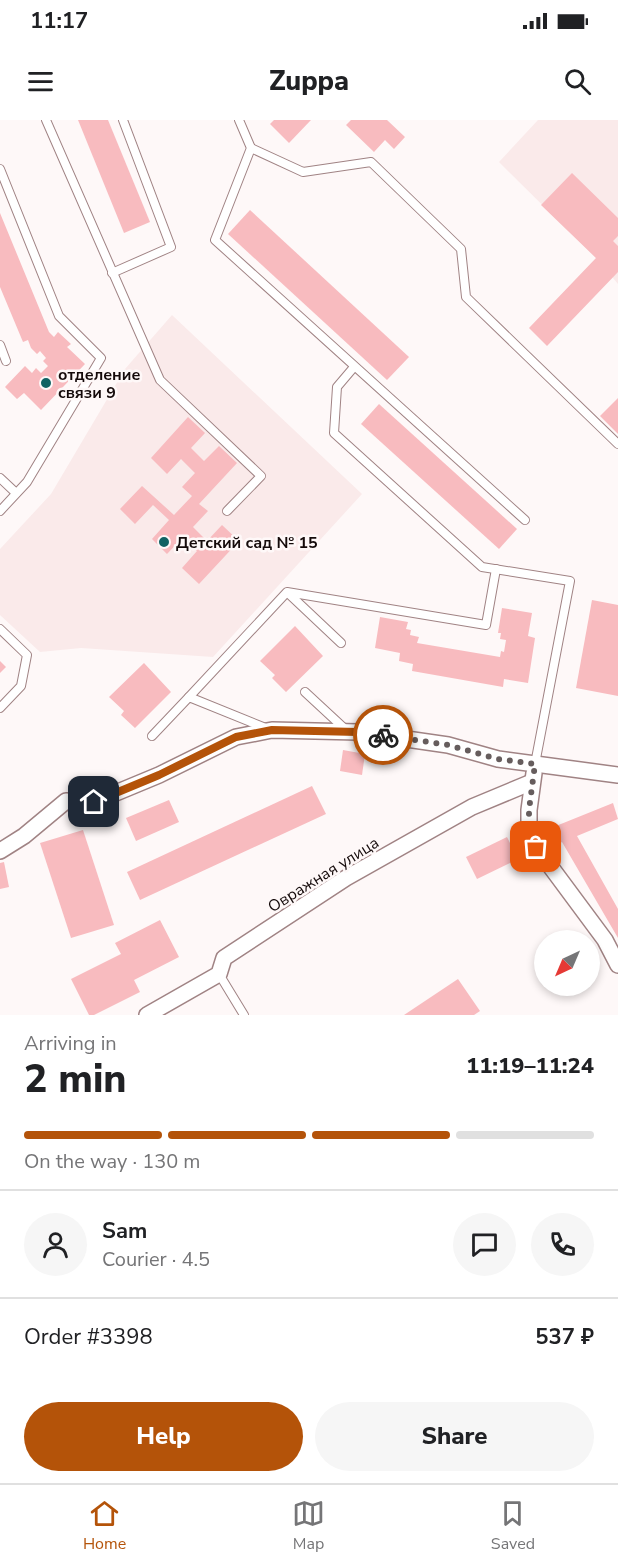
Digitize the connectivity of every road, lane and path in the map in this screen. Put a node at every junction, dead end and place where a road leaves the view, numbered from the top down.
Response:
1 (46, 120) edge
2 (123, 120) edge
3 (240, 120) edge
4 (251, 148) junction
5 (0, 169) edge
6 (112, 273) junction
7 (0, 345) edge
8 (6, 361) dead end
9 (354, 367) junction
10 (618, 444) edge
11 (0, 478) edge
12 (16, 493) junction
13 (0, 511) edge
14 (227, 511) dead end
15 (525, 520) dead end
16 (496, 569) junction
17 (287, 592) junction
18 (0, 629) edge
19 (341, 643) dead end
20 (305, 692) dead end
21 (189, 697) junction
22 (0, 708) edge
23 (272, 730) junction
24 (347, 731) junction
25 (152, 736) dead end
26 (535, 764) junction
27 (618, 775) edge
28 (532, 782) junction
29 (0, 851) edge
30 (618, 965) edge
31 (219, 974) junction
32 (147, 1015) edge
33 (244, 1015) edge

1 - 6 lane
2 - 6 lane
3 - 4 lane
4 - 9 lane
4 - 10 lane
5 - 12 lane
6 - 14 lane
7 - 8 lane
9 - 15 lane
9 - 16 lane
11 - 12 lane
12 - 13 lane
16 - 17 lane
16 - 26 lane
17 - 19 lane
17 - 21 lane
18 - 22 lane
20 - 24 lane
21 - 23 lane
21 - 25 lane
23 - 24 street
23 - 29 street
24 - 26 street
26 - 27 street
26 - 28 street
28 - 30 street
28 - 31 street, Овражная улица
31 - 32 street, Овражная улица
31 - 33 lane

